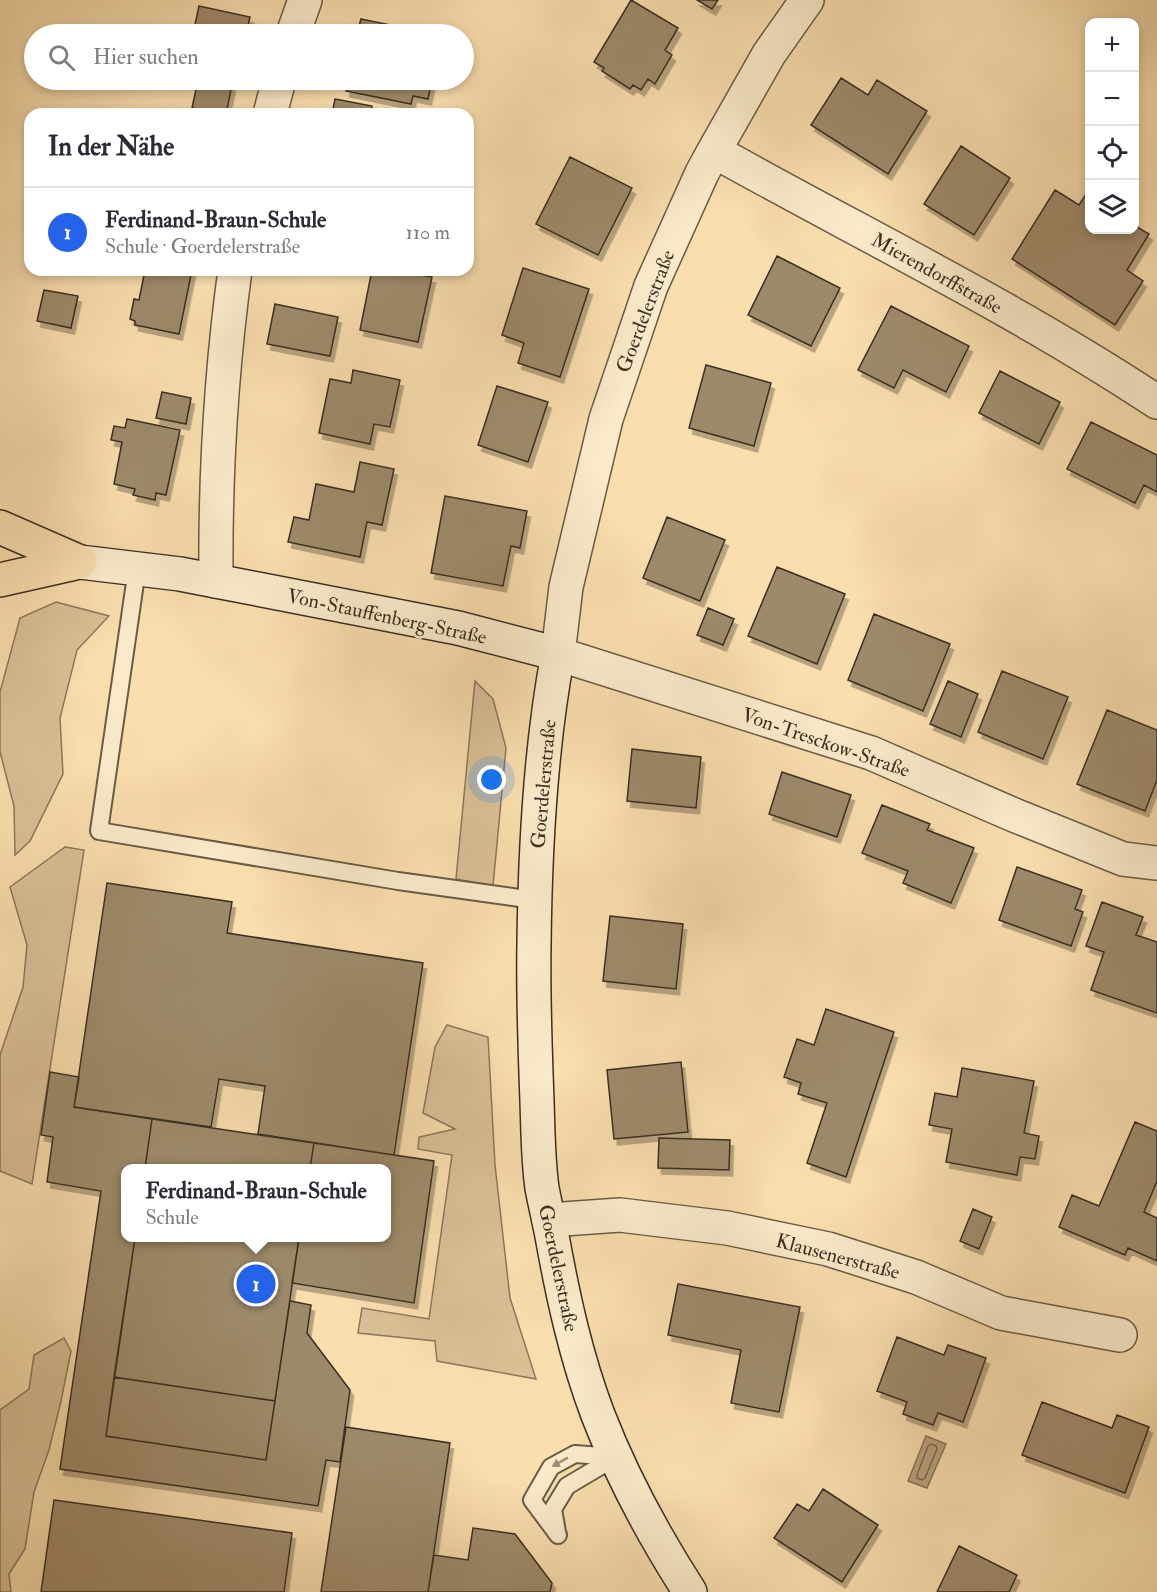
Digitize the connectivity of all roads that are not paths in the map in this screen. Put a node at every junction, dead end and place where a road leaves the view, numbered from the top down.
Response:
1 (305, 0) edge
2 (807, 0) edge
3 (297, 24) edge
4 (276, 90) edge
5 (272, 108) edge
6 (714, 151) junction
7 (234, 276) edge
8 (1157, 402) edge
9 (0, 527) edge
10 (80, 562) junction
11 (137, 569) junction
12 (0, 580) edge
13 (216, 581) junction
14 (558, 654) junction
15 (1157, 862) edge
16 (534, 900) junction
17 (549, 1220) junction
18 (1120, 1335) dead end
19 (616, 1457) junction
20 (690, 1592) edge

1 - 3 street
2 - 6 street, Goerdelerstraße
4 - 5 street
6 - 8 street, Mierendorffstraße
6 - 14 street, Goerdelerstraße
7 - 13 street
9 - 10 highway
10 - 11 street, Von-Stauffenberg-Straße
10 - 12 highway
11 - 13 street, Von-Stauffenberg-Straße
11 - 16 lane
13 - 14 street, Von-Stauffenberg-Straße
14 - 15 street, Von-Tresckow-Straße
14 - 16 street, Goerdelerstraße
16 - 17 street, Goerdelerstraße
17 - 18 street, Klausenerstraße
17 - 19 street, Goerdelerstraße
19 -> 19 lane
19 - 20 street, Goerdelerstraße

